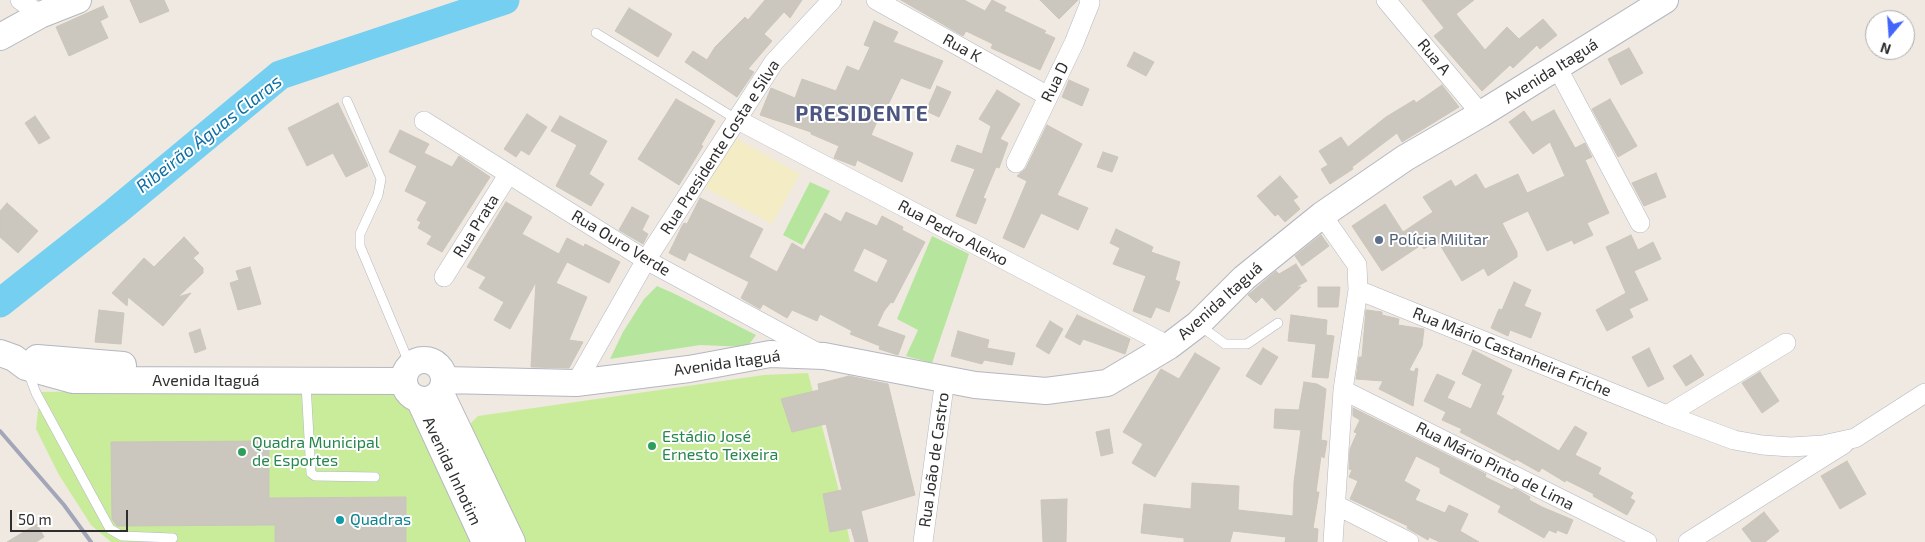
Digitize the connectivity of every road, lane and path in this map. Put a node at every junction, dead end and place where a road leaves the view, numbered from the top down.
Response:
1 (78, 0) edge
2 (876, 0) edge
3 (1089, 0) edge
4 (1386, 0) edge
5 (1665, 0) edge
6 (831, 1) edge
7 (30, 8) edge
8 (596, 33) dead end
9 (0, 37) edge
10 (1558, 67) junction
11 (1048, 96) junction
12 (347, 100) dead end
13 (1481, 114) junction
14 (736, 119) junction
15 (424, 121) dead end
16 (1016, 163) dead end
17 (508, 175) junction
18 (1322, 215) junction
19 (1640, 223) dead end
20 (646, 260) junction
21 (444, 277) dead end
22 (1358, 290) junction
23 (1278, 323) dead end
24 (1198, 324) junction
25 (1786, 343) dead end
26 (1169, 346) junction
27 (824, 356) junction
28 (13, 359) edge
29 (945, 379) junction
30 (306, 381) junction
31 (420, 381) junction
32 (576, 383) junction
33 (1343, 390) junction
34 (1925, 393) edge
35 (1667, 415) junction
36 (1855, 438) junction
37 (375, 477) dead end
38 (1336, 505) junction
39 (173, 538) dead end
40 (485, 542) edge
41 (512, 542) edge
42 (923, 542) edge
43 (1333, 542) edge
44 (1409, 542) edge
45 (1647, 542) edge
46 (1688, 542) edge

1 - 7 street
2 - 11 street, Rua K
3 - 11 street, Rua D
4 - 13 street, Rua A
5 - 10 street, Avenida Itaguá
6 - 14 street, Rua Presidente Costa e Silva
7 - 9 street
8 - 14 lane
10 - 13 street, Avenida Itaguá
10 - 19 street
11 - 16 street, Rua D
12 - 31 lane
13 - 18 street, Avenida Itaguá
14 - 20 street, Rua Presidente Costa e Silva
14 - 26 street, Rua Pedro Aleixo
15 - 17 street, Rua Ouro Verde
17 - 20 street, Rua Ouro Verde
17 - 21 street, Rua Prata
18 - 22 street
18 - 24 street, Avenida Itaguá
20 - 27 street, Rua Ouro Verde
20 - 32 street, Rua Presidente Costa e Silva
22 - 33 street
22 - 35 street, Rua Mário Castanheira Friche
23 - 24 lane
24 - 26 street, Avenida Itaguá
25 - 35 street
26 - 29 street, Avenida Itaguá
27 - 29 street, Avenida Itaguá
27 - 32 street, Avenida Itaguá
28 - 30 street, Avenida Itaguá
28 - 31 street, Avenida Itaguá
28 - 39 lane
29 - 42 street, Rua João de Castro
30 - 31 street, Avenida Itaguá
30 - 37 lane
31 - 32 street, Avenida Itaguá
31 - 40 street, Avenida Inhotim
31 - 41 street
33 - 38 street
33 - 45 street, Rua Mário Pinto de Lima
34 - 36 street, Rua Mário Castanheira Friche
35 - 36 street, Rua Mário Castanheira Friche
36 - 46 street
38 - 43 street
38 - 44 street

